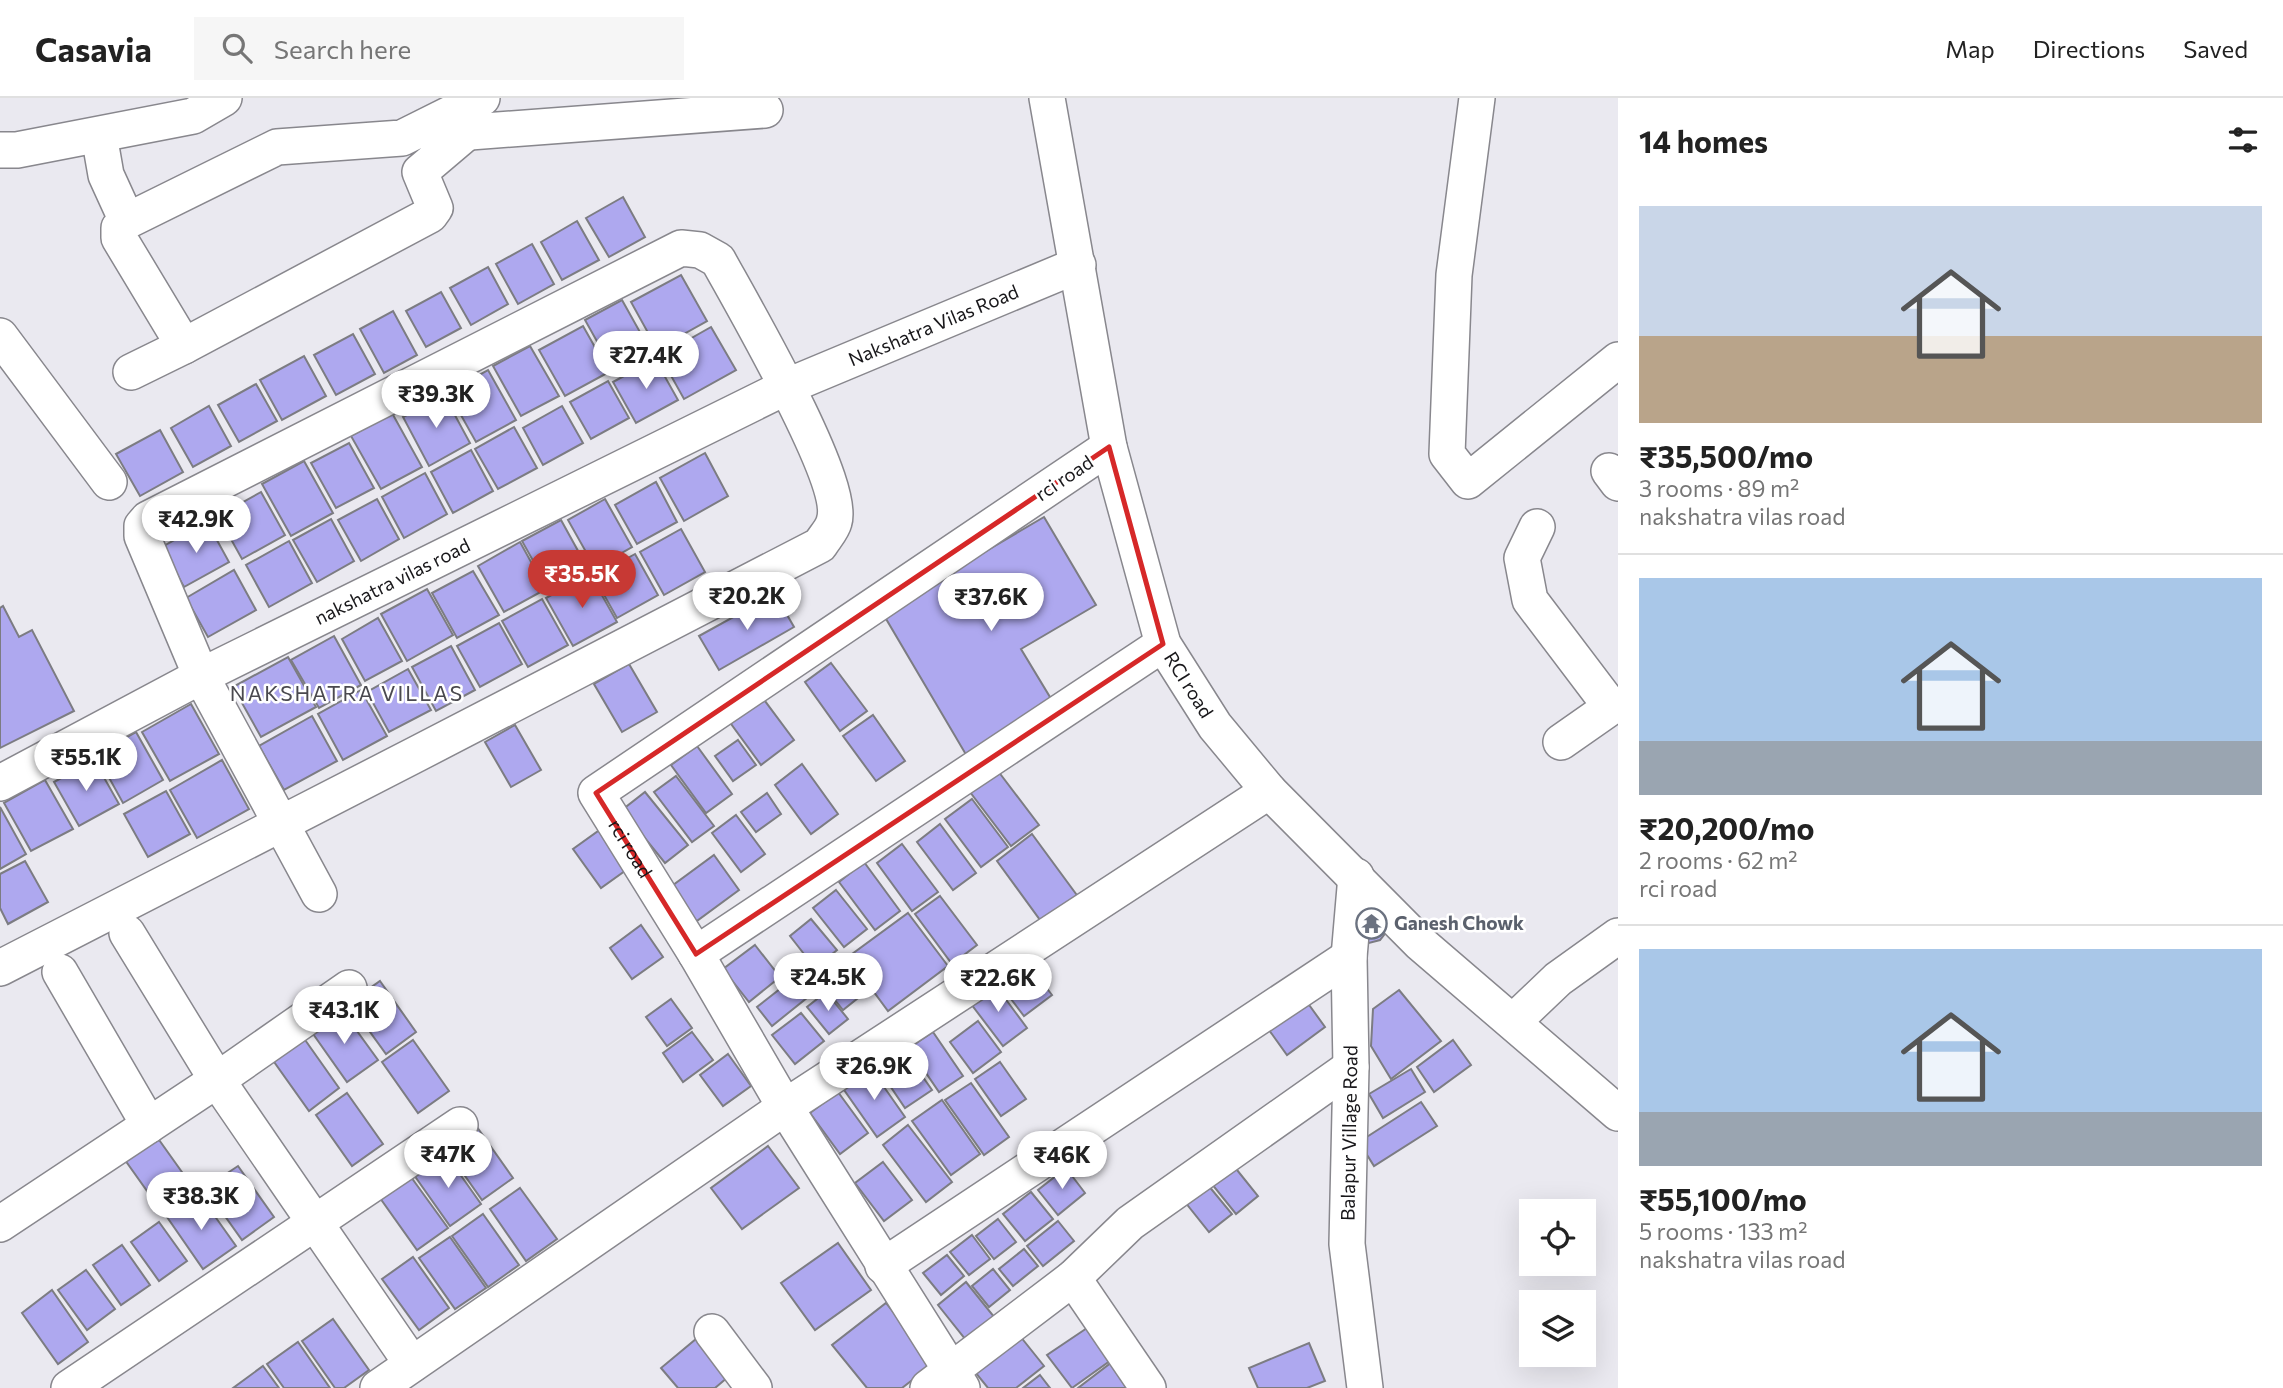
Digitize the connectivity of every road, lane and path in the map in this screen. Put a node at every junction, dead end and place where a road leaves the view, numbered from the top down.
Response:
1 (224, 98) edge
2 (482, 98) edge
3 (1047, 98) edge
4 (1477, 98) edge
5 (188, 107) edge
6 (765, 110) dead end
7 (466, 133) junction
8 (99, 135) junction
9 (402, 138) junction
10 (0, 150) edge
11 (127, 221) junction
12 (1077, 265) junction
13 (0, 336) edge
14 (184, 346) junction
15 (1618, 360) edge
16 (131, 372) dead end
17 (788, 386) junction
18 (1109, 447) junction
19 (109, 482) dead end
20 (1537, 527) dead end
21 (1163, 643) junction
22 (201, 676) junction
23 (1616, 712) edge
24 (1562, 743) dead end
25 (0, 783) edge
26 (1269, 791) junction
27 (283, 823) junction
28 (1356, 876) junction
29 (319, 894) dead end
30 (127, 933) dead end
31 (1618, 936) edge
32 (696, 954) junction
33 (1349, 957) junction
34 (0, 968) edge
35 (60, 972) dead end
36 (349, 988) dead end
37 (1514, 1021) junction
38 (1351, 1068) junction
39 (217, 1080) junction
40 (785, 1107) junction
41 (1618, 1113) edge
42 (149, 1125) junction
43 (460, 1125) dead end
44 (316, 1222) junction
45 (0, 1224) edge
46 (883, 1266) junction
47 (1073, 1278) junction
48 (712, 1332) dead end
49 (412, 1364) junction
50 (947, 1382) edge
51 (69, 1388) edge
52 (378, 1388) edge
53 (754, 1388) edge
54 (1148, 1388) edge
55 (1365, 1388) edge

1 - 5 street
2 - 9 street
3 - 12 street, RCI road
4 - 15 street
5 - 8 street
6 - 7 street
7 - 9 street
7 - 14 street
8 - 10 street
8 - 11 street
9 - 11 street
11 - 14 street
12 - 17 street, Nakshatra Vilas Road
12 - 18 street, RCI road
13 - 19 street
14 - 16 street
17 - 22 street, nakshatra vilas road
17 - 22 street
17 - 27 street
18 - 21 street, RCI road
18 - 32 street, rci road
20 - 23 street
21 - 26 street, RCI road
21 - 32 street, rci road
22 - 25 street, nakshatra vilas road
22 - 27 street
23 - 24 street
26 - 28 street, RCI road
26 - 40 street
27 - 29 street
27 - 34 street
28 - 33 street, Balapur Village Road
28 - 37 street, RCI road
30 - 39 street
31 - 37 street
32 - 40 street
33 - 38 street, Balapur Village Road
33 - 46 street
35 - 42 street
36 - 39 street
37 - 41 street, RCI road
38 - 47 street
38 - 55 street, Balapur Village Road
39 - 42 street
39 - 44 street
40 - 46 street
40 - 49 street
42 - 45 street
43 - 44 street
44 - 49 street
44 - 51 street
46 - 50 street
47 - 50 street
47 - 54 street
48 - 53 street
49 - 52 street

